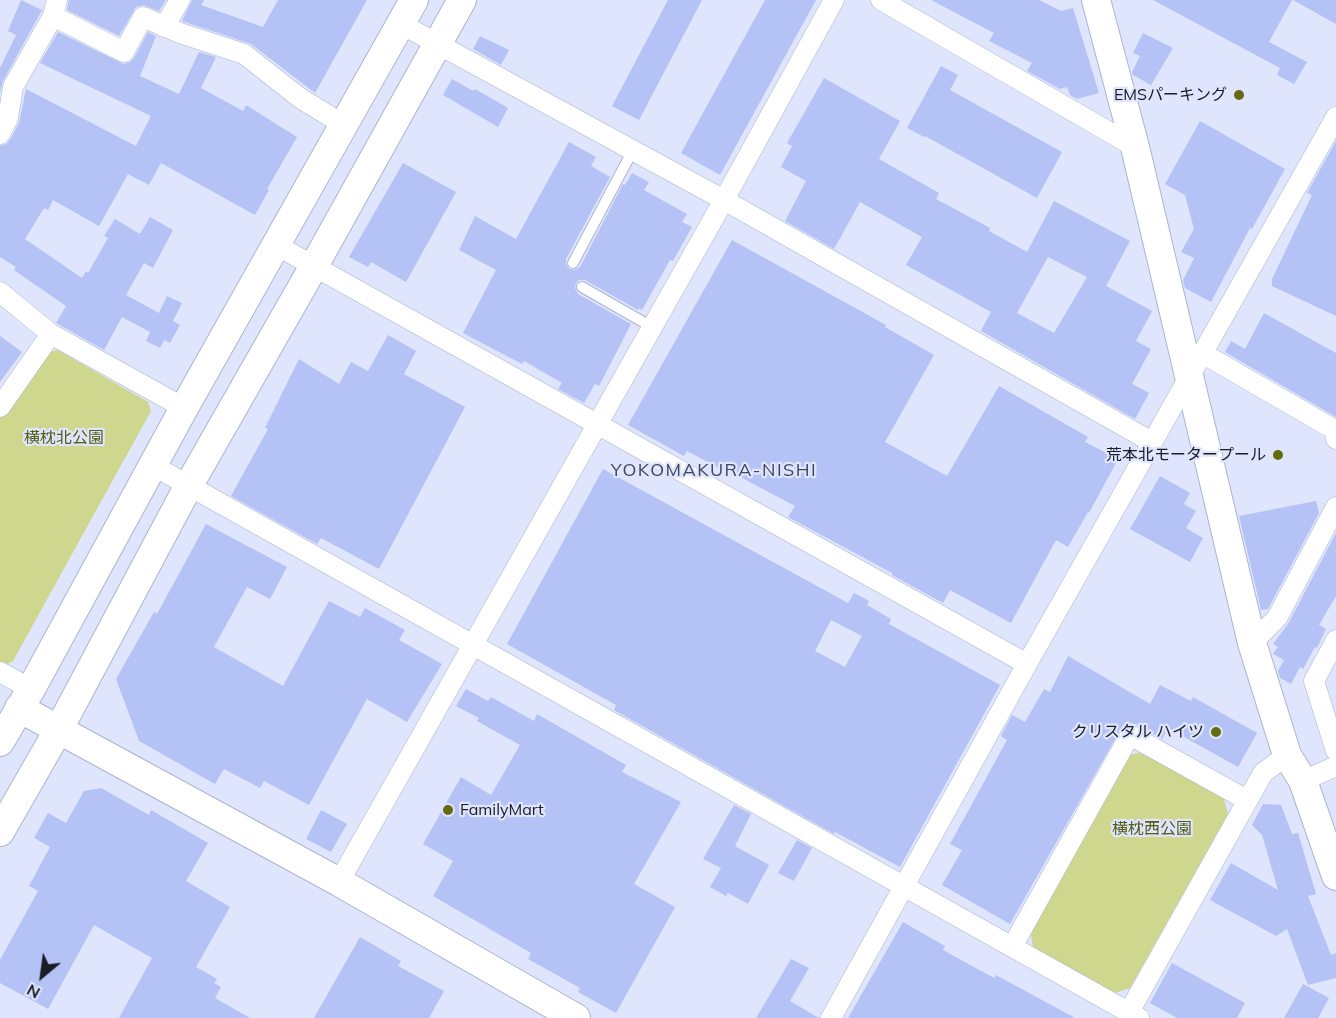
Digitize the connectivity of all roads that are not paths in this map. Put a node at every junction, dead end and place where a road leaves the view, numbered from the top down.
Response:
1 (180, 0) edge
2 (414, 0) edge
3 (462, 0) edge
4 (834, 0) edge
5 (881, 0) edge
6 (1096, 0) edge
7 (55, 8) edge
8 (401, 24) junction
9 (164, 27) junction
10 (438, 44) junction
11 (1336, 117) edge
12 (344, 125) junction
13 (0, 134) edge
14 (1135, 147) junction
15 (633, 150) junction
16 (724, 200) junction
17 (276, 245) junction
18 (573, 262) dead end
19 (314, 266) junction
20 (582, 287) dead end
21 (0, 292) edge
22 (652, 327) junction
23 (51, 334) junction
24 (1202, 353) junction
25 (1189, 379) junction
26 (0, 407) edge
27 (184, 408) junction
28 (597, 423) junction
29 (1336, 439) edge
30 (1152, 442) junction
31 (152, 465) junction
32 (189, 485) junction
33 (1336, 507) edge
34 (1336, 640) edge
35 (473, 644) junction
36 (1252, 644) junction
37 (1028, 664) junction
38 (0, 672) edge
39 (25, 698) junction
40 (59, 729) junction
41 (0, 742) edge
42 (1336, 751) edge
43 (1287, 755) junction
44 (1336, 766) edge
45 (1303, 781) junction
46 (1247, 800) junction
47 (0, 832) edge
48 (1336, 876) edge
49 (339, 882) junction
50 (903, 887) junction
51 (1012, 946) junction
52 (545, 1011) edge
53 (1134, 1015) edge
54 (576, 1018) edge
55 (831, 1018) edge

1 - 9 street
2 - 8 street
3 - 10 street
4 - 16 street
5 - 14 street
6 - 14 street
7 - 9 street
7 - 13 street
8 - 10 street
8 - 12 street
9 - 12 street
10 - 15 street
10 - 19 street
11 - 24 street
12 - 17 street
14 - 25 street
15 - 16 street
15 - 18 lane
16 - 22 street
16 - 30 street
17 - 19 street
17 - 27 street
19 - 28 street
19 - 32 street
20 - 22 lane
21 - 23 street
22 - 28 street
23 - 26 street
23 - 27 street
24 - 25 street
24 - 29 street
25 - 30 street
25 - 36 street
27 - 31 street
28 - 35 street
28 - 37 street
30 - 37 street
31 - 32 street
31 - 39 street
32 - 35 street
32 - 40 street
33 - 36 street
34 - 42 street
35 - 49 street
35 - 50 street
36 - 43 street
37 - 50 street
38 - 39 street
39 - 40 street
39 - 41 street
40 - 47 street
40 - 49 street
43 - 45 street
43 - 46 street
44 - 45 street
45 - 48 street
46 - 51 street
46 - 53 street
49 - 52 street
50 - 51 street
50 - 55 street
51 - 53 street
52 - 54 street

